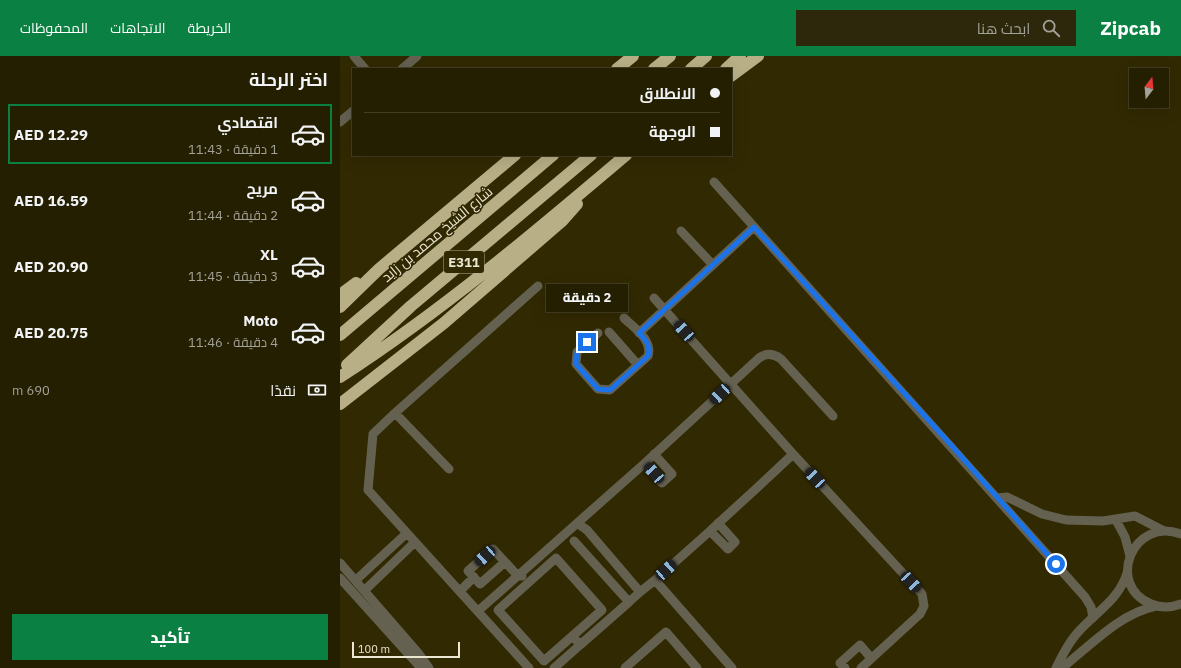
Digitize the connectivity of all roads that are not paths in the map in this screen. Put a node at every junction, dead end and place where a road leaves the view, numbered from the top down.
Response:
1 (354, 56) edge
2 (417, 56) edge
3 (670, 56) edge
4 (706, 56) edge
5 (740, 56) edge
6 (758, 56) edge
7 (631, 57) edge
8 (364, 68) edge
9 (403, 68) edge
10 (618, 68) edge
11 (655, 68) edge
12 (692, 68) edge
13 (727, 68) edge
14 (732, 75) edge
15 (352, 112) edge
16 (340, 122) edge
17 (514, 156) edge
18 (552, 156) edge
19 (590, 156) edge
20 (625, 156) edge
21 (714, 182) dead end
22 (591, 184) junction
23 (754, 227) junction
24 (681, 231) dead end
25 (713, 265) junction
26 (379, 269) junction
27 (538, 286) dead end
28 (340, 295) edge
29 (654, 298) dead end
30 (340, 307) edge
31 (665, 310) junction
32 (624, 318) dead end
33 (609, 332) dead end
34 (598, 333) dead end
35 (639, 333) junction
36 (340, 335) edge
37 (638, 365) junction
38 (340, 371) edge
39 (340, 377) edge
40 (731, 384) junction
41 (340, 404) edge
42 (395, 413) junction
43 (833, 416) dead end
44 (654, 454) junction
45 (793, 454) junction
46 (644, 463) junction
47 (450, 470) dead end
48 (997, 498) junction
49 (1116, 520) junction
50 (577, 523) junction
51 (718, 523) junction
52 (587, 530) junction
53 (710, 530) junction
54 (1164, 531) junction
55 (407, 533) junction
56 (1179, 533) edge
57 (565, 534) junction
58 (574, 541) junction
59 (415, 542) junction
60 (1130, 556) junction
61 (505, 562) junction
62 (340, 563) edge
63 (1128, 571) junction
64 (518, 576) junction
65 (474, 577) junction
66 (340, 578) edge
67 (356, 580) junction
68 (655, 580) junction
69 (529, 582) junction
70 (632, 582) junction
71 (365, 590) junction
72 (460, 591) junction
73 (620, 592) junction
74 (640, 592) junction
75 (629, 602) junction
76 (1181, 604) edge
77 (1156, 606) junction
78 (1171, 607) junction
79 (1181, 611) edge
80 (478, 612) junction
81 (1093, 618) junction
82 (572, 636) junction
83 (580, 645) junction
84 (871, 658) junction
85 (421, 668) edge
86 (429, 668) edge
87 (529, 668) edge
88 (554, 668) edge
89 (625, 668) edge
90 (698, 668) edge
91 (732, 668) edge
92 (845, 668) edge
93 (861, 668) edge
94 (1056, 668) edge
95 (1062, 668) edge

1 - 8 street
2 - 9 street
3 - 11 highway
4 - 12 highway
5 - 13 highway
6 - 14 highway
7 - 10 highway
15 - 16 street
17 - 26 highway
18 - 36 highway, شارع الشيخ محمد بن زايد / E311
19 - 38 highway, E311
20 - 22 highway
21 - 23 street
22 - 39 highway
22 - 41 highway
23 - 25 street
23 - 48 street
24 - 25 street
25 - 31 street
26 - 28 highway
26 - 30 highway
27 - 42 street
29 - 31 street
31 - 35 street
31 - 40 street
32 - 35 street
33 - 37 street
34 - 37 street
35 - 37 street
40 - 43 street
40 - 44 street
40 - 45 street
42 - 47 street
42 - 55 street
44 - 46 street
44 - 46 street
45 - 51 street
45 - 84 street
46 - 50 street
48 - 49 street
48 - 81 street
49 - 54 street
49 - 60 street
50 - 52 street
50 - 57 street
51 - 53 street
51 - 53 street
52 - 58 street
52 - 70 street
53 - 68 street
54 - 56 street
54 - 60 street
55 - 59 street
55 - 67 street
57 - 58 street
57 - 64 street
58 - 73 street
59 - 71 street
59 - 72 street
60 - 63 street
61 - 64 street
61 - 65 street
61 - 65 street
62 - 67 street
63 - 77 street
63 - 81 street
64 - 69 street
64 - 80 street
65 - 72 street
66 - 85 street
67 - 71 street
68 - 74 street
68 - 91 street
69 - 82 street
69 - 82 street
70 - 73 street
70 - 74 street
71 - 86 street
72 - 80 street
73 - 75 street
74 - 75 street
75 - 83 street
76 - 78 street
77 - 78 street
77 - 95 street
78 - 79 street
80 - 87 street
81 - 94 street
82 - 83 street
83 - 88 street
84 - 92 street
84 - 93 street
89 - 90 street

